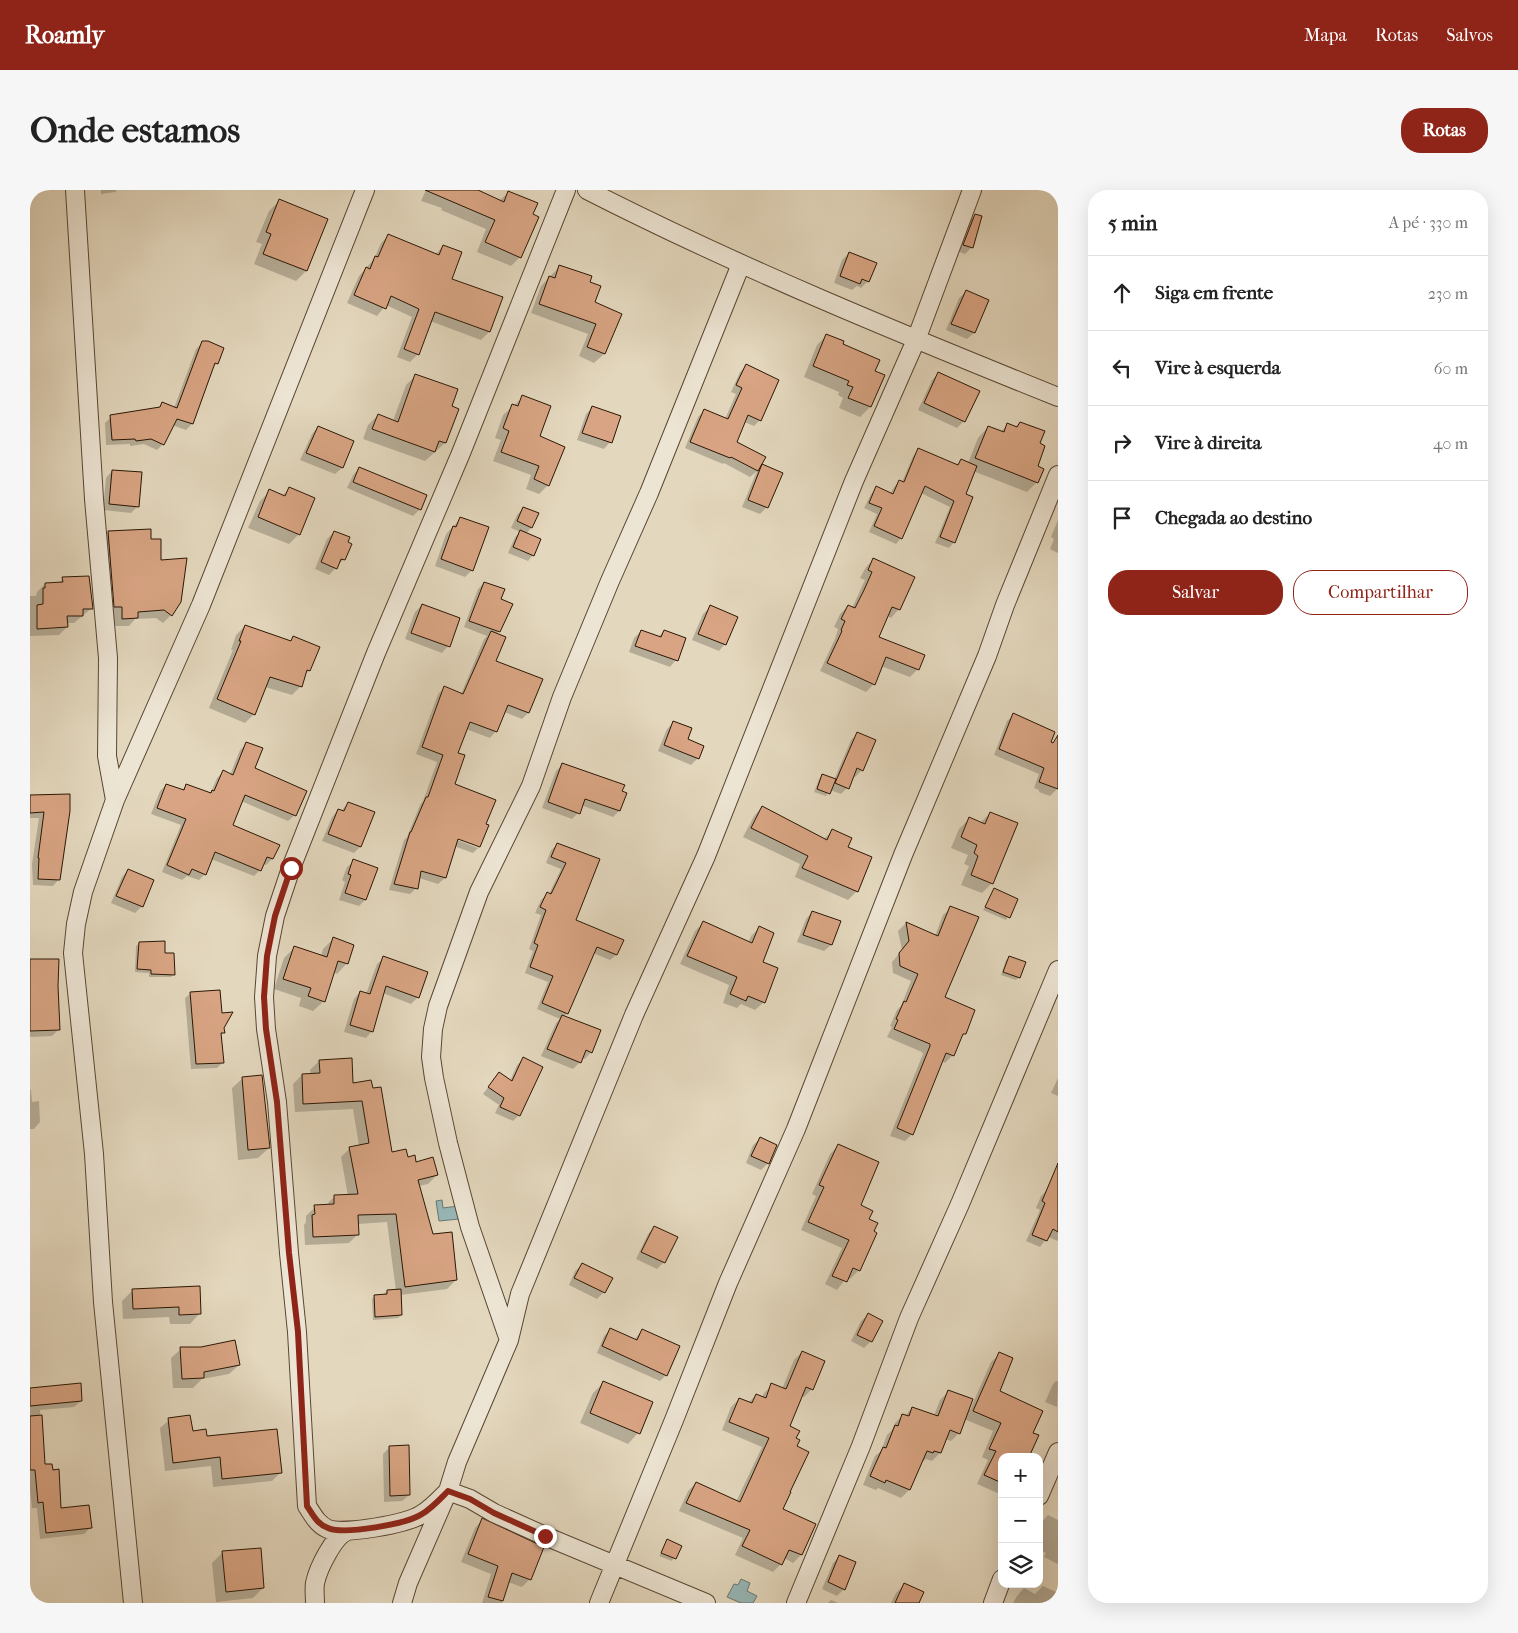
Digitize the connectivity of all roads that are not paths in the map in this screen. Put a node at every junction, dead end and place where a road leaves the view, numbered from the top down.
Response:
1 (75, 190) edge
2 (365, 190) edge
3 (566, 190) edge
4 (587, 190) edge
5 (972, 190) edge
6 (741, 264) junction
7 (916, 340) junction
8 (1058, 397) edge
9 (1058, 474) edge
10 (115, 800) junction
11 (1058, 970) edge
12 (509, 1340) junction
13 (1058, 1452) edge
14 (1043, 1487) edge
15 (448, 1491) junction
16 (411, 1520) junction
17 (348, 1531) junction
18 (426, 1544) junction
19 (613, 1565) junction
20 (999, 1588) edge
21 (133, 1603) edge
22 (316, 1603) edge
23 (402, 1603) edge
24 (598, 1603) edge
25 (706, 1603) edge
26 (796, 1603) edge
27 (993, 1603) edge

1 - 10 street
2 - 10 street
3 - 17 street
4 - 6 street
5 - 7 street
6 - 7 street
6 - 12 street
7 - 8 street
7 - 12 street
9 - 19 street
10 - 21 street
11 - 26 street
12 - 15 street
13 - 14 street
15 - 16 street
15 - 18 street
15 - 19 street
16 - 17 street
16 - 18 street
17 - 22 street
18 - 23 street
19 - 24 street
19 - 25 street
20 - 27 street

